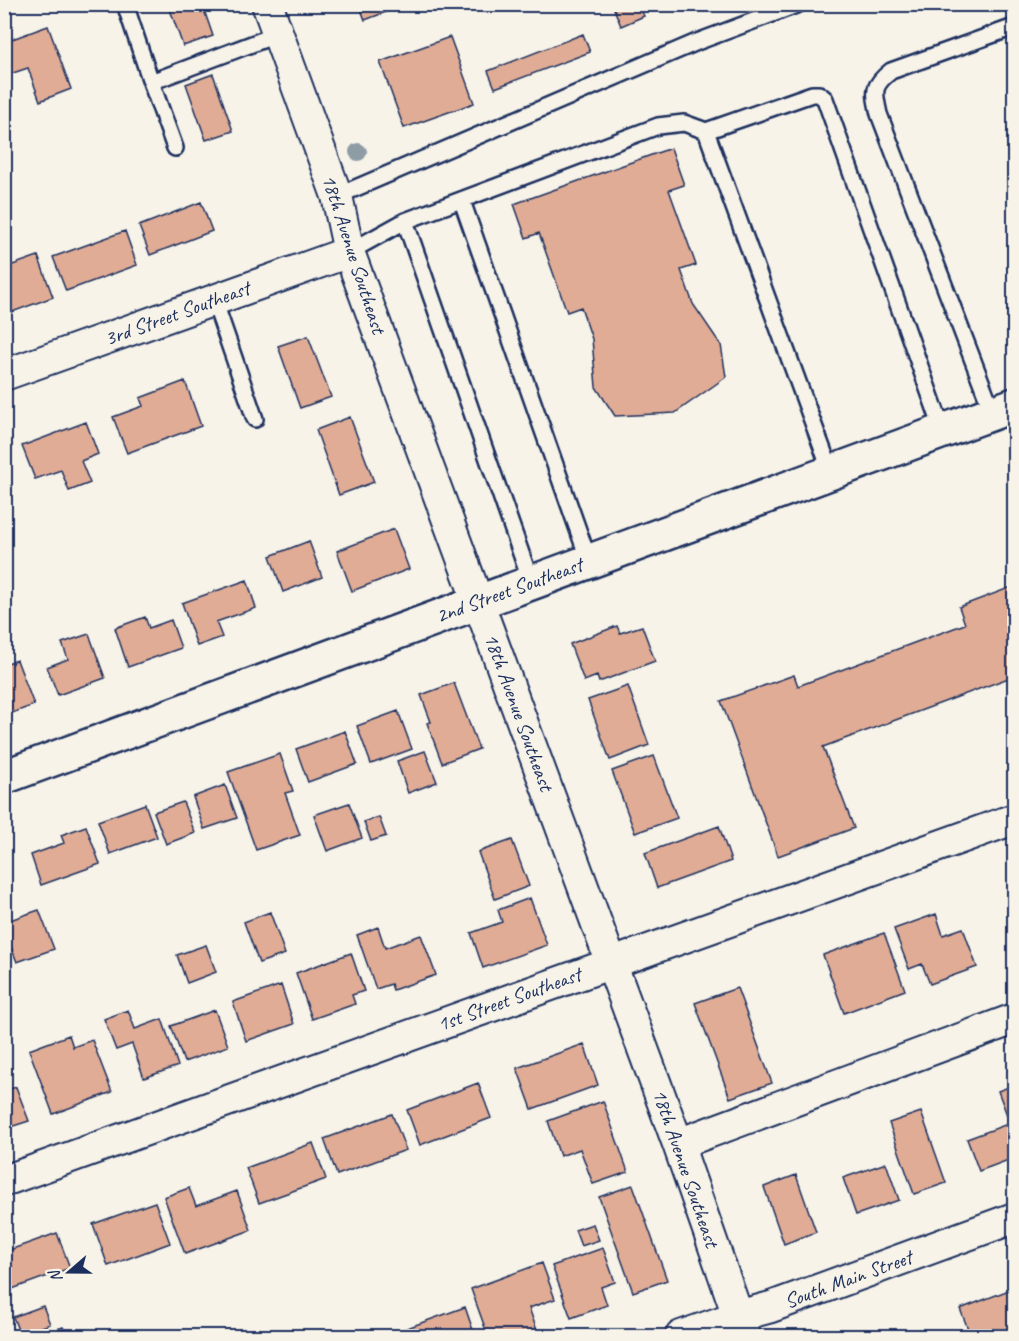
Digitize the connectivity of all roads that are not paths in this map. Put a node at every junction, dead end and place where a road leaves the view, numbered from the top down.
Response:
1 (125, 4) edge
2 (267, 4) edge
3 (799, 4) edge
4 (1014, 27) edge
5 (278, 34) junction
6 (150, 82) junction
7 (706, 131) junction
8 (175, 148) dead end
9 (337, 196) junction
10 (462, 201) junction
11 (405, 221) junction
12 (349, 252) junction
13 (214, 300) junction
14 (4, 375) edge
15 (1004, 409) edge
16 (255, 419) dead end
17 (943, 431) junction
18 (831, 472) junction
19 (589, 561) junction
20 (531, 582) junction
21 (478, 602) junction
22 (4, 777) edge
23 (1014, 819) edge
24 (611, 962) junction
25 (1014, 1019) edge
26 (678, 1144) junction
27 (4, 1181) edge
28 (1014, 1218) edge
29 (741, 1326) edge
30 (681, 1336) edge

1 - 6 lane
2 - 5 street, 18th Avenue Southeast
3 - 9 lane
4 - 15 lane
5 - 6 lane
5 - 9 street, 18th Avenue Southeast
6 - 8 lane
7 - 10 lane
7 - 17 lane
7 - 18 lane
9 - 12 street, 18th Avenue Southeast
10 - 11 lane
10 - 19 lane
11 - 12 lane
11 - 20 lane
12 - 13 street, 3rd Street Southeast
12 - 21 street, 18th Avenue Southeast
13 - 14 street, 3rd Street Southeast
13 - 16 lane
15 - 17 street, 2nd Street Southeast
17 - 18 street, 2nd Street Southeast
18 - 19 street, 2nd Street Southeast
19 - 20 street, 2nd Street Southeast
20 - 21 street, 2nd Street Southeast
21 - 22 street, 2nd Street Southeast
21 - 24 street, 18th Avenue Southeast
23 - 24 street, 1st Street Southeast
24 - 26 street, 18th Avenue Southeast
24 - 27 street, 1st Street Southeast
25 - 26 street
26 - 29 street, 18th Avenue Southeast
28 - 29 street, South Main Street
29 - 30 street, South Main Street

